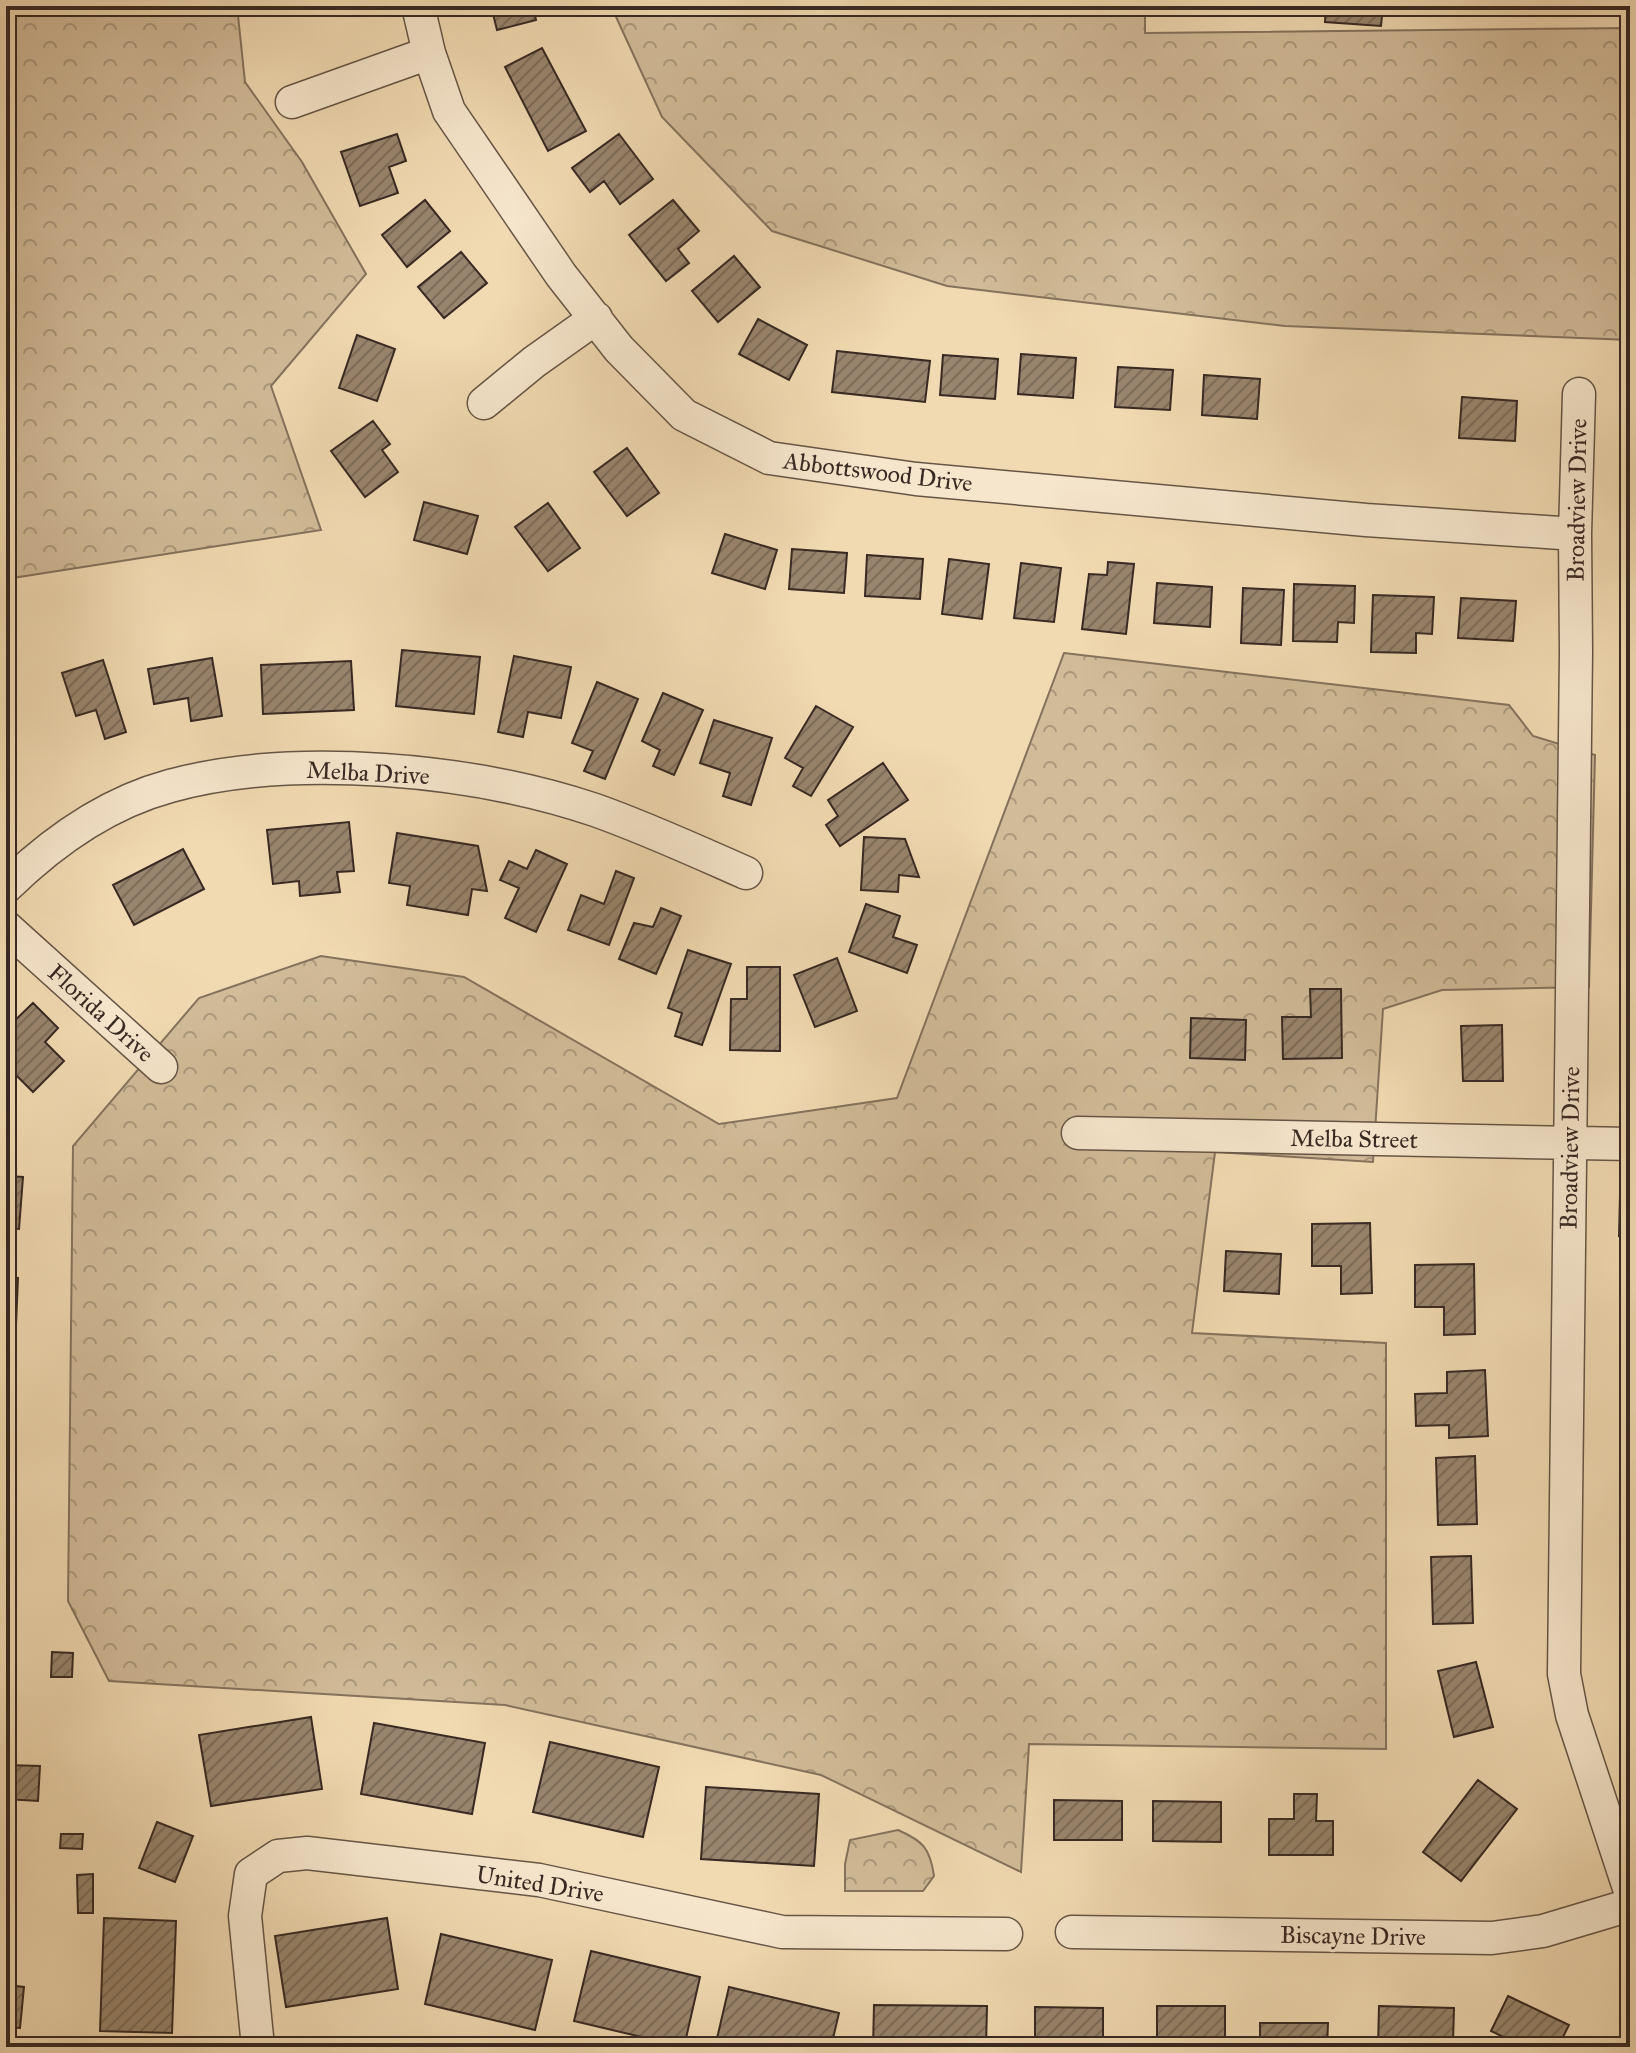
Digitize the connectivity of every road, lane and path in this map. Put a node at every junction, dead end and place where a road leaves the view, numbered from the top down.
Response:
1 (418, 6) edge
2 (429, 53) junction
3 (292, 102) dead end
4 (596, 318) junction
5 (1579, 394) dead end
6 (484, 403) dead end
7 (1575, 534) junction
8 (746, 873) dead end
9 (6, 887) edge
10 (6, 927) edge
11 (161, 1067) dead end
12 (1078, 1133) dead end
13 (1570, 1144) junction
14 (1630, 1144) edge
15 (1630, 1891) edge
16 (1630, 1905) edge
17 (1072, 1932) dead end
18 (1006, 1934) dead end
19 (258, 2047) edge

1 - 2 street, Abbottswood Drive
2 - 3 street
2 - 4 street, Abbottswood Drive
4 - 6 street
4 - 7 street, Abbottswood Drive
5 - 7 street, Broadview Drive
7 - 13 street, Broadview Drive
8 - 9 street, Melba Drive
10 - 11 street, Florida Drive
12 - 13 street, Melba Street
13 - 14 street, Melba Street
13 - 15 street, Broadview Drive
16 - 17 street, Biscayne Drive
18 - 19 street, United Drive

